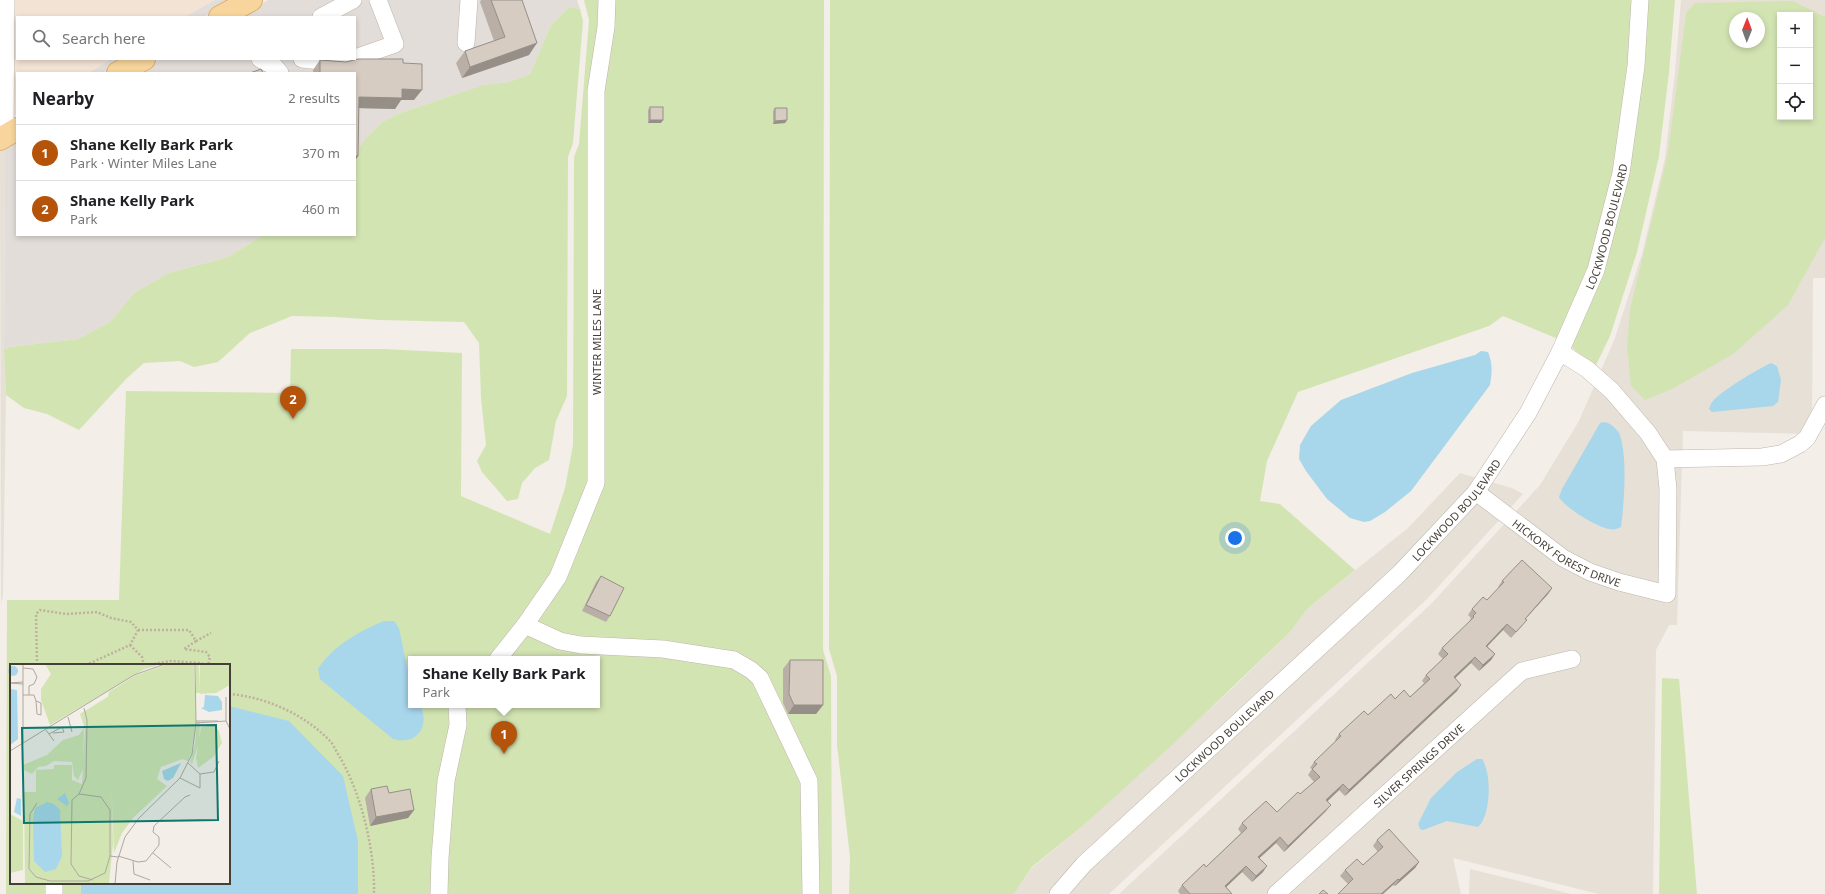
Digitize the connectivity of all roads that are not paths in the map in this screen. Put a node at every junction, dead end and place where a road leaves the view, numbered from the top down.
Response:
1 (6, 0) edge
2 (251, 0) edge
3 (353, 0) edge
4 (378, 0) edge
5 (469, 0) edge
6 (607, 0) edge
7 (1640, 0) edge
8 (223, 16) edge
9 (323, 16) edge
10 (466, 43) dead end
11 (356, 58) edge
12 (142, 60) edge
13 (262, 60) edge
14 (312, 60) edge
15 (348, 60) edge
16 (120, 72) edge
17 (279, 72) edge
18 (7, 134) edge
19 (1560, 352) junction
20 (1825, 405) edge
21 (1665, 459) junction
22 (1476, 492) junction
23 (525, 625) junction
24 (500, 656) edge
25 (1572, 659) dead end
26 (457, 708) edge
27 (439, 894) edge
28 (811, 894) edge
29 (1058, 894) edge
30 (1276, 894) edge

1 - 18 street
2 - 8 main road
3 - 9 street
4 - 11 street
5 - 10 street
6 - 23 street, WINTER MILES LANE
7 - 19 street, LOCKWOOD BOULEVARD
12 - 16 main road
13 - 17 street
14 - 15 street
19 - 21 street
19 - 22 street, LOCKWOOD BOULEVARD
20 - 21 street
21 - 22 street, HICKORY FOREST DRIVE
22 - 29 street, LOCKWOOD BOULEVARD
23 - 24 street, WINTER MILES LANE
23 - 28 street
25 - 30 street, SILVER SPRINGS DRIVE
26 - 27 street

